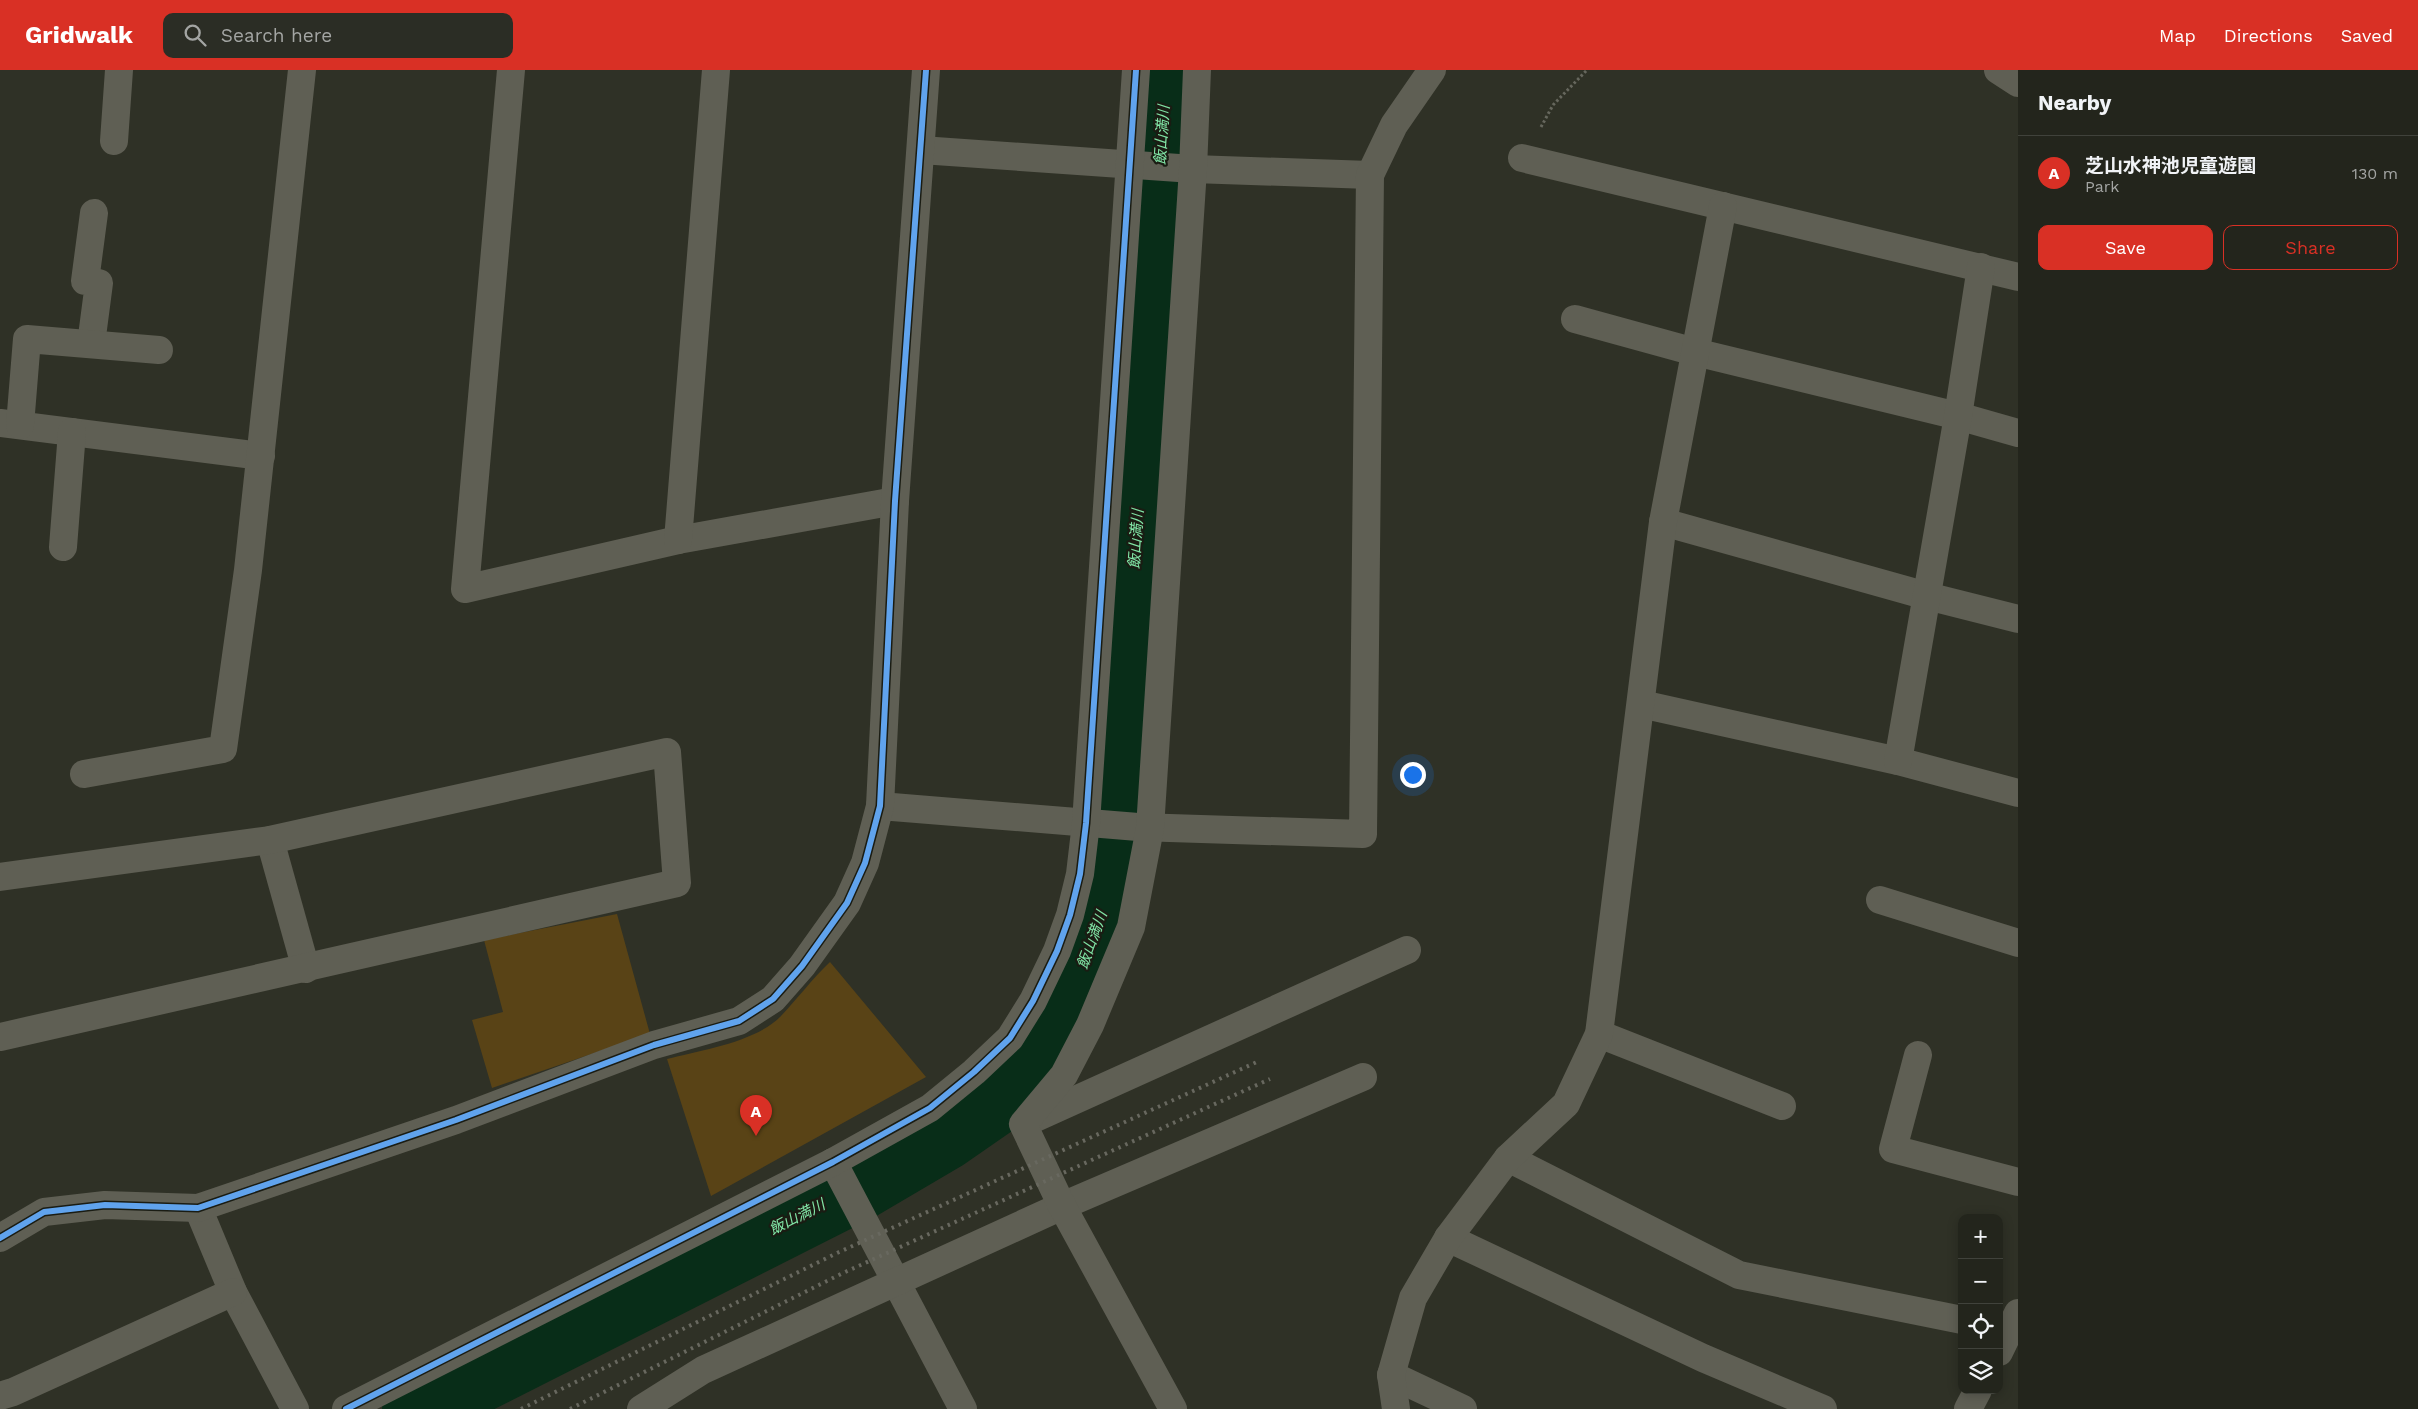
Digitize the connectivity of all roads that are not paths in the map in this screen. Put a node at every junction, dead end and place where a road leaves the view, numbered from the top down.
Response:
1 (119, 70) edge
2 (302, 70) edge
3 (511, 70) edge
4 (716, 70) edge
5 (926, 70) edge
6 (1136, 70) edge
7 (1197, 70) edge
8 (1432, 70) edge
9 (1998, 70) edge
10 (2018, 83) edge
11 (114, 141) dead end
12 (921, 150) junction
13 (1522, 158) road end
14 (1139, 165) junction
15 (1186, 168) junction
16 (1370, 175) junction
17 (1722, 206) junction
18 (94, 213) dead end
19 (1981, 267) junction
20 (2018, 277) edge
21 (1575, 319) dead end
22 (91, 344) junction
23 (159, 350) dead end
24 (1695, 352) junction
25 (1958, 416) junction
26 (10, 424) edge
27 (72, 432) junction
28 (2018, 433) edge
29 (261, 456) junction
30 (895, 501) junction
31 (1663, 522) junction
32 (678, 540) junction
33 (63, 547) dead end
34 (1927, 596) junction
35 (2018, 619) edge
36 (1641, 704) junction
37 (1898, 761) junction
38 (84, 774) dead end
39 (2018, 793) edge
40 (880, 806) junction
41 (1095, 824) junction
42 (1144, 828) junction
43 (270, 840) junction
44 (0, 878) edge
45 (1880, 900) dead end
46 (2018, 943) edge
47 (1407, 950) dead end
48 (306, 969) junction
49 (1599, 1034) junction
50 (0, 1037) edge
51 (1918, 1055) dead end
52 (1363, 1077) dead end
53 (1782, 1106) dead end
54 (1023, 1124) junction
55 (1508, 1158) junction
56 (837, 1171) junction
57 (2018, 1182) edge
58 (1062, 1206) junction
59 (198, 1208) junction
60 (0, 1238) edge
61 (1448, 1238) junction
62 (895, 1284) junction
63 (233, 1292) junction
64 (1958, 1319) edge
65 (1391, 1375) junction
66 (1976, 1394) edge
67 (0, 1396) edge
68 (295, 1409) edge
69 (346, 1409) edge
70 (642, 1409) edge
71 (963, 1409) edge
72 (1173, 1409) edge
73 (1396, 1409) edge
74 (1463, 1409) edge
75 (1823, 1409) edge
76 (1968, 1409) edge

1 - 11 street
2 - 29 street
3 - 32 street
4 - 32 street
5 - 12 street
6 - 14 street
7 - 15 street
8 - 16 street
9 - 10 street
12 - 14 street
12 - 30 street
13 - 17 street
14 - 15 street
14 - 41 street
15 - 16 street
15 - 42 street
16 - 42 street
17 - 19 street
17 - 24 street
18 - 22 street
19 - 20 street
19 - 25 street
21 - 24 street
22 - 23 street
22 - 26 street
24 - 25 street
24 - 31 street
25 - 28 street
25 - 34 street
26 - 27 street
27 - 29 street
27 - 33 street
29 - 38 street
30 - 32 street
30 - 40 street
31 - 34 street
31 - 36 street
34 - 35 street
34 - 37 street
36 - 37 street
36 - 49 street
37 - 39 street
40 - 41 street
40 - 59 street
41 - 42 street
41 - 56 street
42 - 54 street
43 - 44 street
43 - 48 street
43 - 48 street
45 - 46 street
47 - 54 street
48 - 50 street
49 - 53 street
49 - 55 street
51 - 57 street
52 - 58 street
54 - 58 street
55 - 61 street
55 - 64 street
56 - 62 street
56 - 69 street
58 - 62 street
58 - 72 street
59 - 60 street
59 - 63 street
61 - 65 street
61 - 75 street
62 - 70 street
62 - 71 street
63 - 67 street
63 - 68 street
65 - 73 street
65 - 74 street
66 - 76 street

